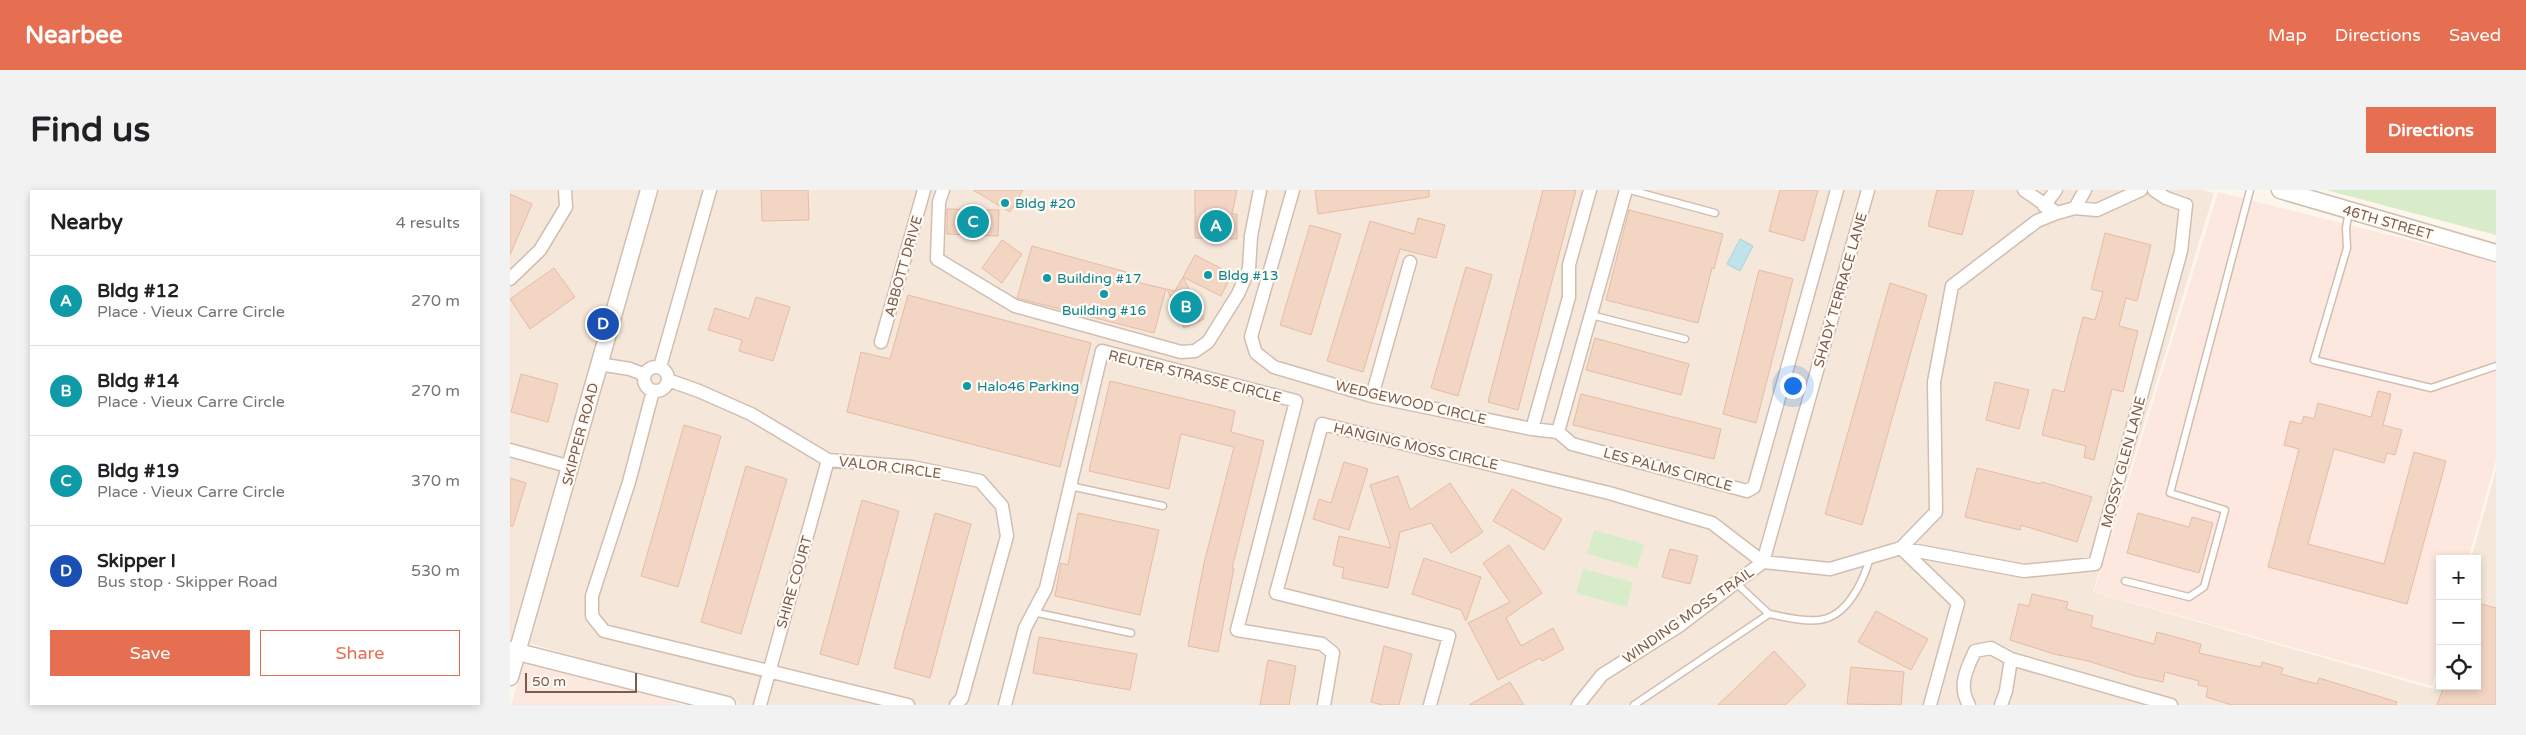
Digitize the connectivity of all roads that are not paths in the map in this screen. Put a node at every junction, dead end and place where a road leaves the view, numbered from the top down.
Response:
1 (565, 190) edge
2 (649, 190) edge
3 (710, 190) edge
4 (924, 190) edge
5 (942, 190) edge
6 (1260, 190) edge
7 (1293, 190) edge
8 (1590, 190) edge
9 (1626, 190) edge
10 (1630, 190) edge
11 (1838, 190) edge
12 (1868, 190) edge
13 (2024, 190) edge
14 (2056, 190) edge
15 (2085, 190) edge
16 (2141, 190) edge
17 (2154, 190) edge
18 (2250, 190) edge
19 (2280, 190) edge
20 (2041, 203) junction
21 (2075, 208) junction
22 (2349, 211) junction
23 (1715, 213) dead end
24 (2056, 213) junction
25 (2496, 253) edge
26 (1410, 262) dead end
27 (510, 279) edge
28 (1591, 315) junction
29 (1685, 340) dead end
30 (881, 342) dead end
31 (599, 364) junction
32 (2496, 366) edge
33 (660, 367) junction
34 (645, 375) junction
35 (668, 380) junction
36 (653, 391) junction
37 (1372, 396) junction
38 (1532, 429) junction
39 (1558, 432) junction
40 (510, 450) edge
41 (828, 460) junction
42 (571, 467) junction
43 (1070, 486) junction
44 (1163, 506) dead end
45 (1901, 548) junction
46 (1870, 557) junction
47 (1763, 562) junction
48 (2125, 581) dead end
49 (1736, 583) junction
50 (1033, 612) junction
51 (1769, 614) junction
52 (1131, 633) dead end
53 (514, 651) edge
54 (2011, 659) junction
55 (770, 670) junction
56 (510, 677) edge
57 (703, 702) edge
58 (2167, 704) edge
59 (727, 705) edge
60 (760, 705) edge
61 (908, 705) edge
62 (956, 705) edge
63 (1005, 705) edge
64 (1324, 705) edge
65 (1430, 705) edge
66 (1578, 705) edge
67 (1634, 705) edge
68 (1930, 705) edge
69 (1969, 705) edge
70 (2000, 705) edge

1 - 27 street
2 - 31 street, SKIPPER ROAD
3 - 33 street
4 - 30 street, ABBOTT DRIVE
5 - 6 street
7 - 37 street, WEDGEWOOD CIRCLE
8 - 38 street
9 - 28 street
10 - 23 lane
11 - 39 street, LES PALMS CIRCLE
12 - 47 street, SHADY TERRACE LANE
13 - 20 street
14 - 20 street
15 - 21 street
16 - 21 street
17 - 45 street, MOSSY GLEN LANE
18 - 48 lane
19 - 22 street, 46TH STREET
20 - 24 street
21 - 24 street
22 - 25 street, 46TH STREET
22 - 32 lane
24 - 45 street
26 - 37 street
28 - 29 lane
28 - 39 street
31 - 34 street
31 - 42 street, SKIPPER ROAD
33 - 34 street
33 - 35 street
34 - 36 street
35 - 36 street
35 - 41 street, VALOR CIRCLE
36 - 55 street
37 - 38 street, WEDGEWOOD CIRCLE
38 - 39 street, WEDGEWOOD CIRCLE
40 - 42 street
41 - 55 street, SHIRE COURT
41 - 62 street, VALOR CIRCLE
42 - 53 street, SKIPPER ROAD
43 - 44 lane
43 - 50 street, REUTER STRASSE CIRCLE
43 - 64 street, REUTER STRASSE CIRCLE
45 - 46 street, WINDING MOSS TRAIL
45 - 68 street
46 - 47 street, WINDING MOSS TRAIL
46 - 51 lane
47 - 49 street, WINDING MOSS TRAIL
47 - 65 street, HANGING MOSS CIRCLE
49 - 51 lane
49 - 66 street, WINDING MOSS TRAIL
50 - 52 lane
50 - 63 street, REUTER STRASSE CIRCLE
51 - 67 lane
53 - 56 street, SKIPPER ROAD
53 - 57 street
54 - 58 street
54 - 69 street
54 - 70 street
55 - 60 street, SHIRE COURT
55 - 61 street
57 - 59 street

